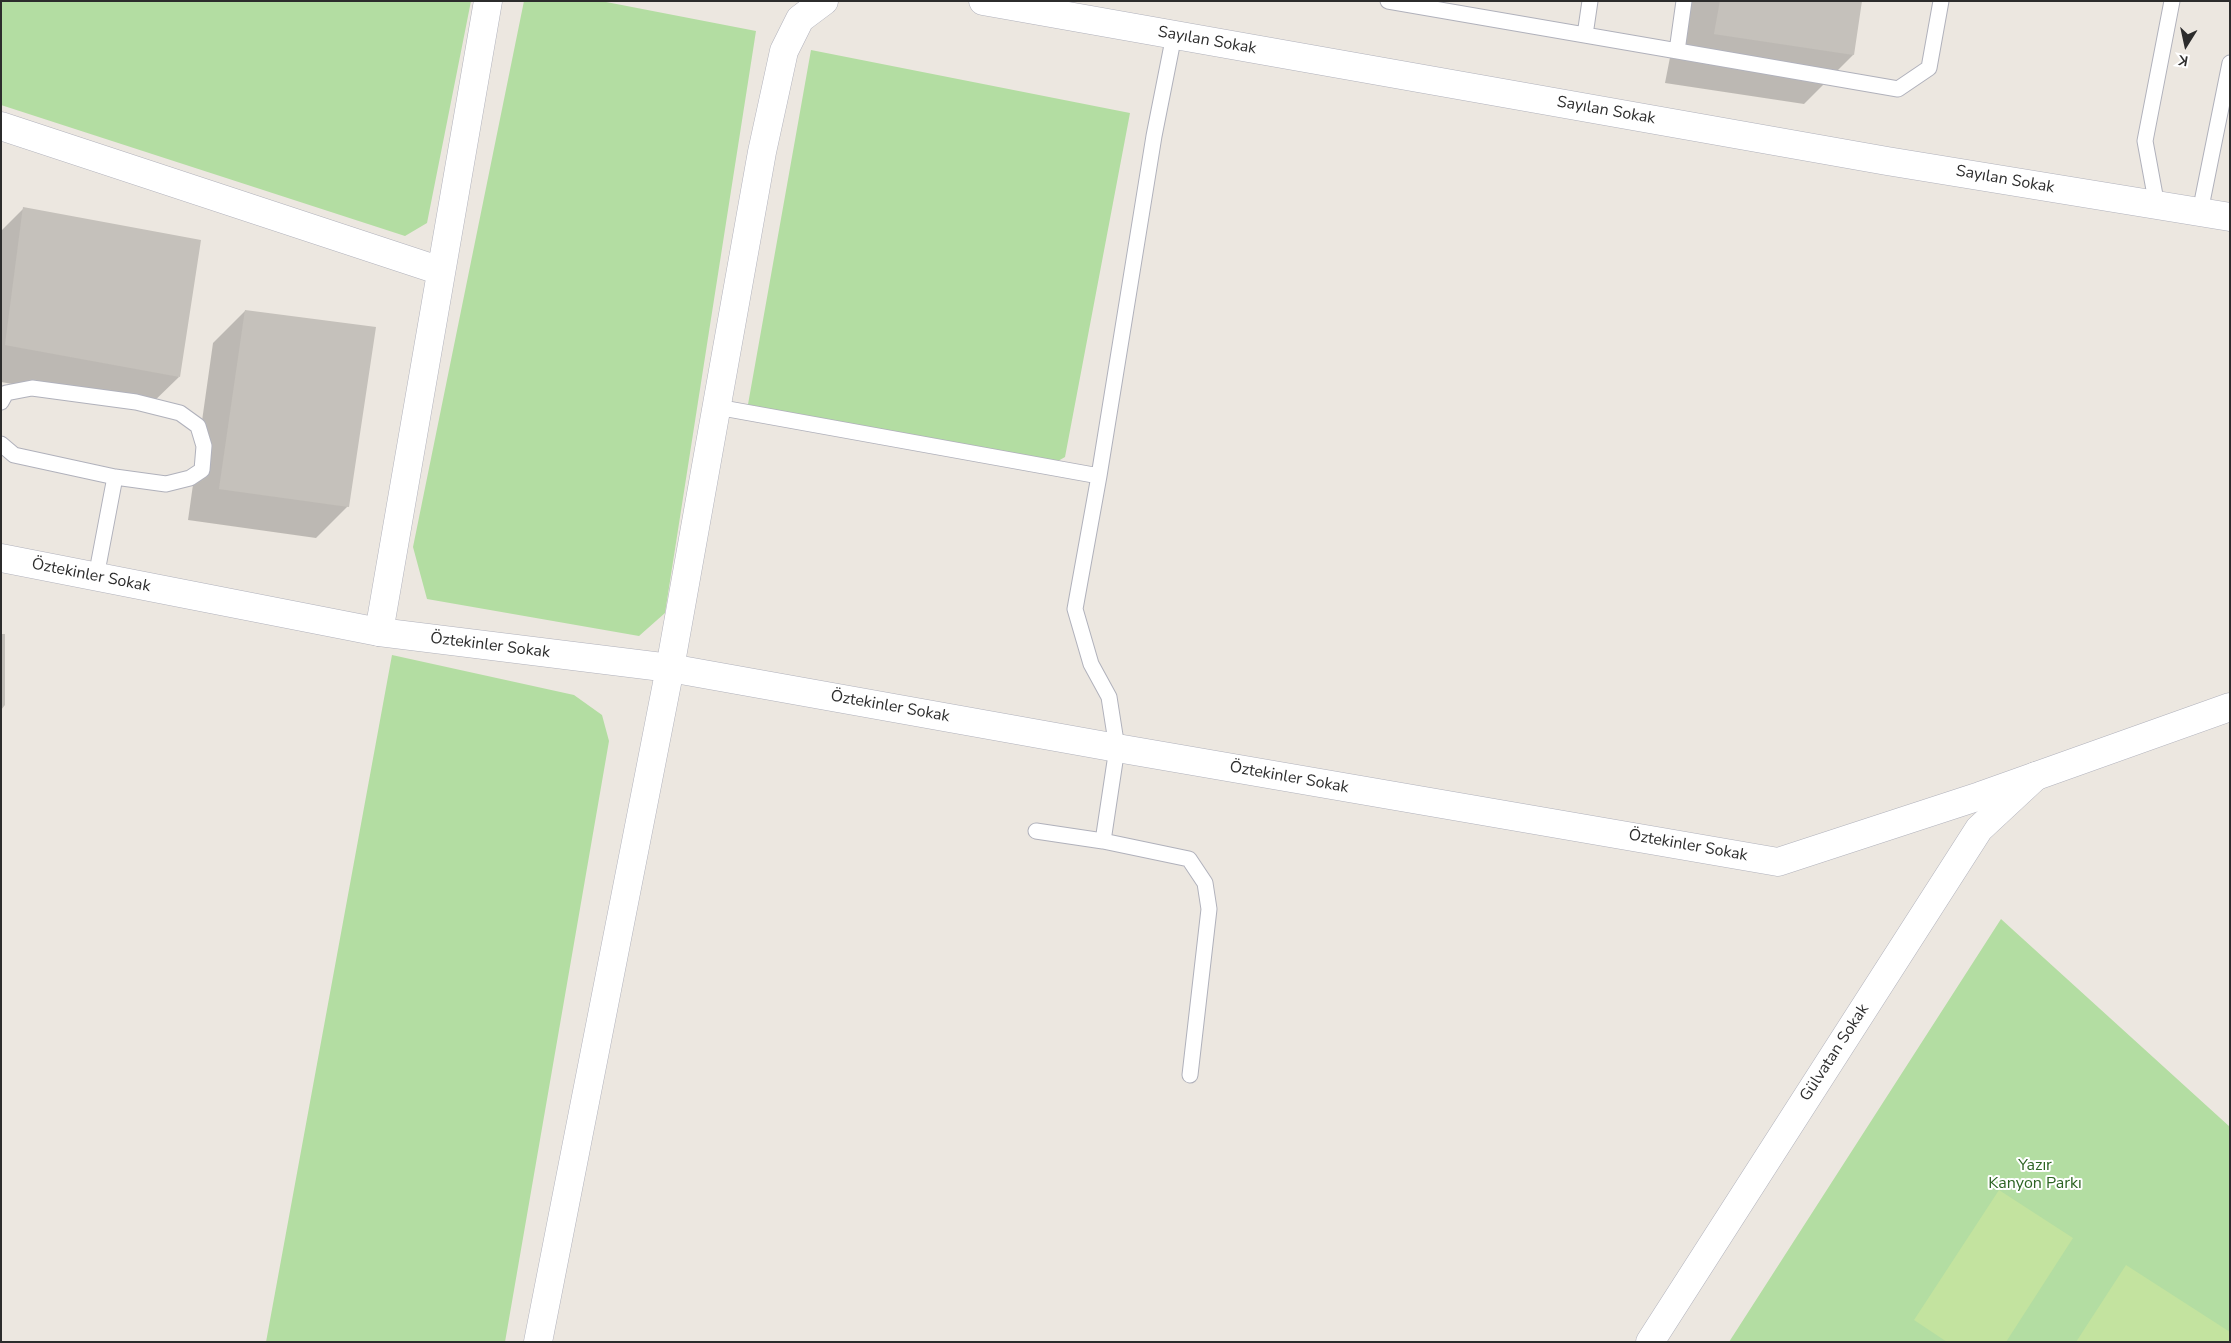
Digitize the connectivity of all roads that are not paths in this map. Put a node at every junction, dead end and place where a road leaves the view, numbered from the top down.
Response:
1 (488, 1) edge
2 (824, 1) edge
3 (983, 1) edge
4 (1388, 1) edge
5 (1590, 1) edge
6 (1684, 1) edge
7 (1941, 1) edge
8 (2172, 1) edge
9 (1174, 35) junction
10 (1584, 35) junction
11 (1677, 51) junction
12 (2230, 63) edge
13 (1, 126) edge
14 (2157, 206) junction
15 (2200, 212) junction
16 (2230, 217) edge
17 (441, 270) junction
18 (1, 402) edge
19 (716, 406) junction
20 (1, 444) edge
21 (1099, 476) junction
22 (115, 477) junction
23 (1, 558) edge
24 (96, 577) junction
25 (379, 632) junction
26 (670, 668) junction
27 (2230, 707) edge
28 (1117, 748) junction
29 (2036, 776) junction
30 (1036, 831) dead end
31 (1103, 841) junction
32 (1190, 1075) dead end
33 (538, 1342) edge
34 (1650, 1342) edge

1 - 17 street
2 - 19 street
3 - 9 street, Sayılan Sokak
4 - 10 lane
5 - 10 lane
6 - 11 lane
7 - 11 lane
8 - 14 lane
9 - 14 street, Sayılan Sokak
9 - 21 lane
10 - 11 lane
12 - 15 lane
13 - 17 street
14 - 15 street, Sayılan Sokak
15 - 16 street, Sayılan Sokak
17 - 25 street
18 - 22 lane
19 - 21 lane
19 - 26 street
20 - 22 lane
21 - 28 lane
22 - 24 lane
23 - 24 street, Öztekinler Sokak
24 - 25 street, Öztekinler Sokak
25 - 26 street, Öztekinler Sokak
26 - 28 street, Öztekinler Sokak
26 - 33 street
27 - 29 street
28 - 29 street, Öztekinler Sokak
28 - 31 lane
29 - 34 street, Gülvatan Sokak
30 - 31 lane
31 - 32 lane

